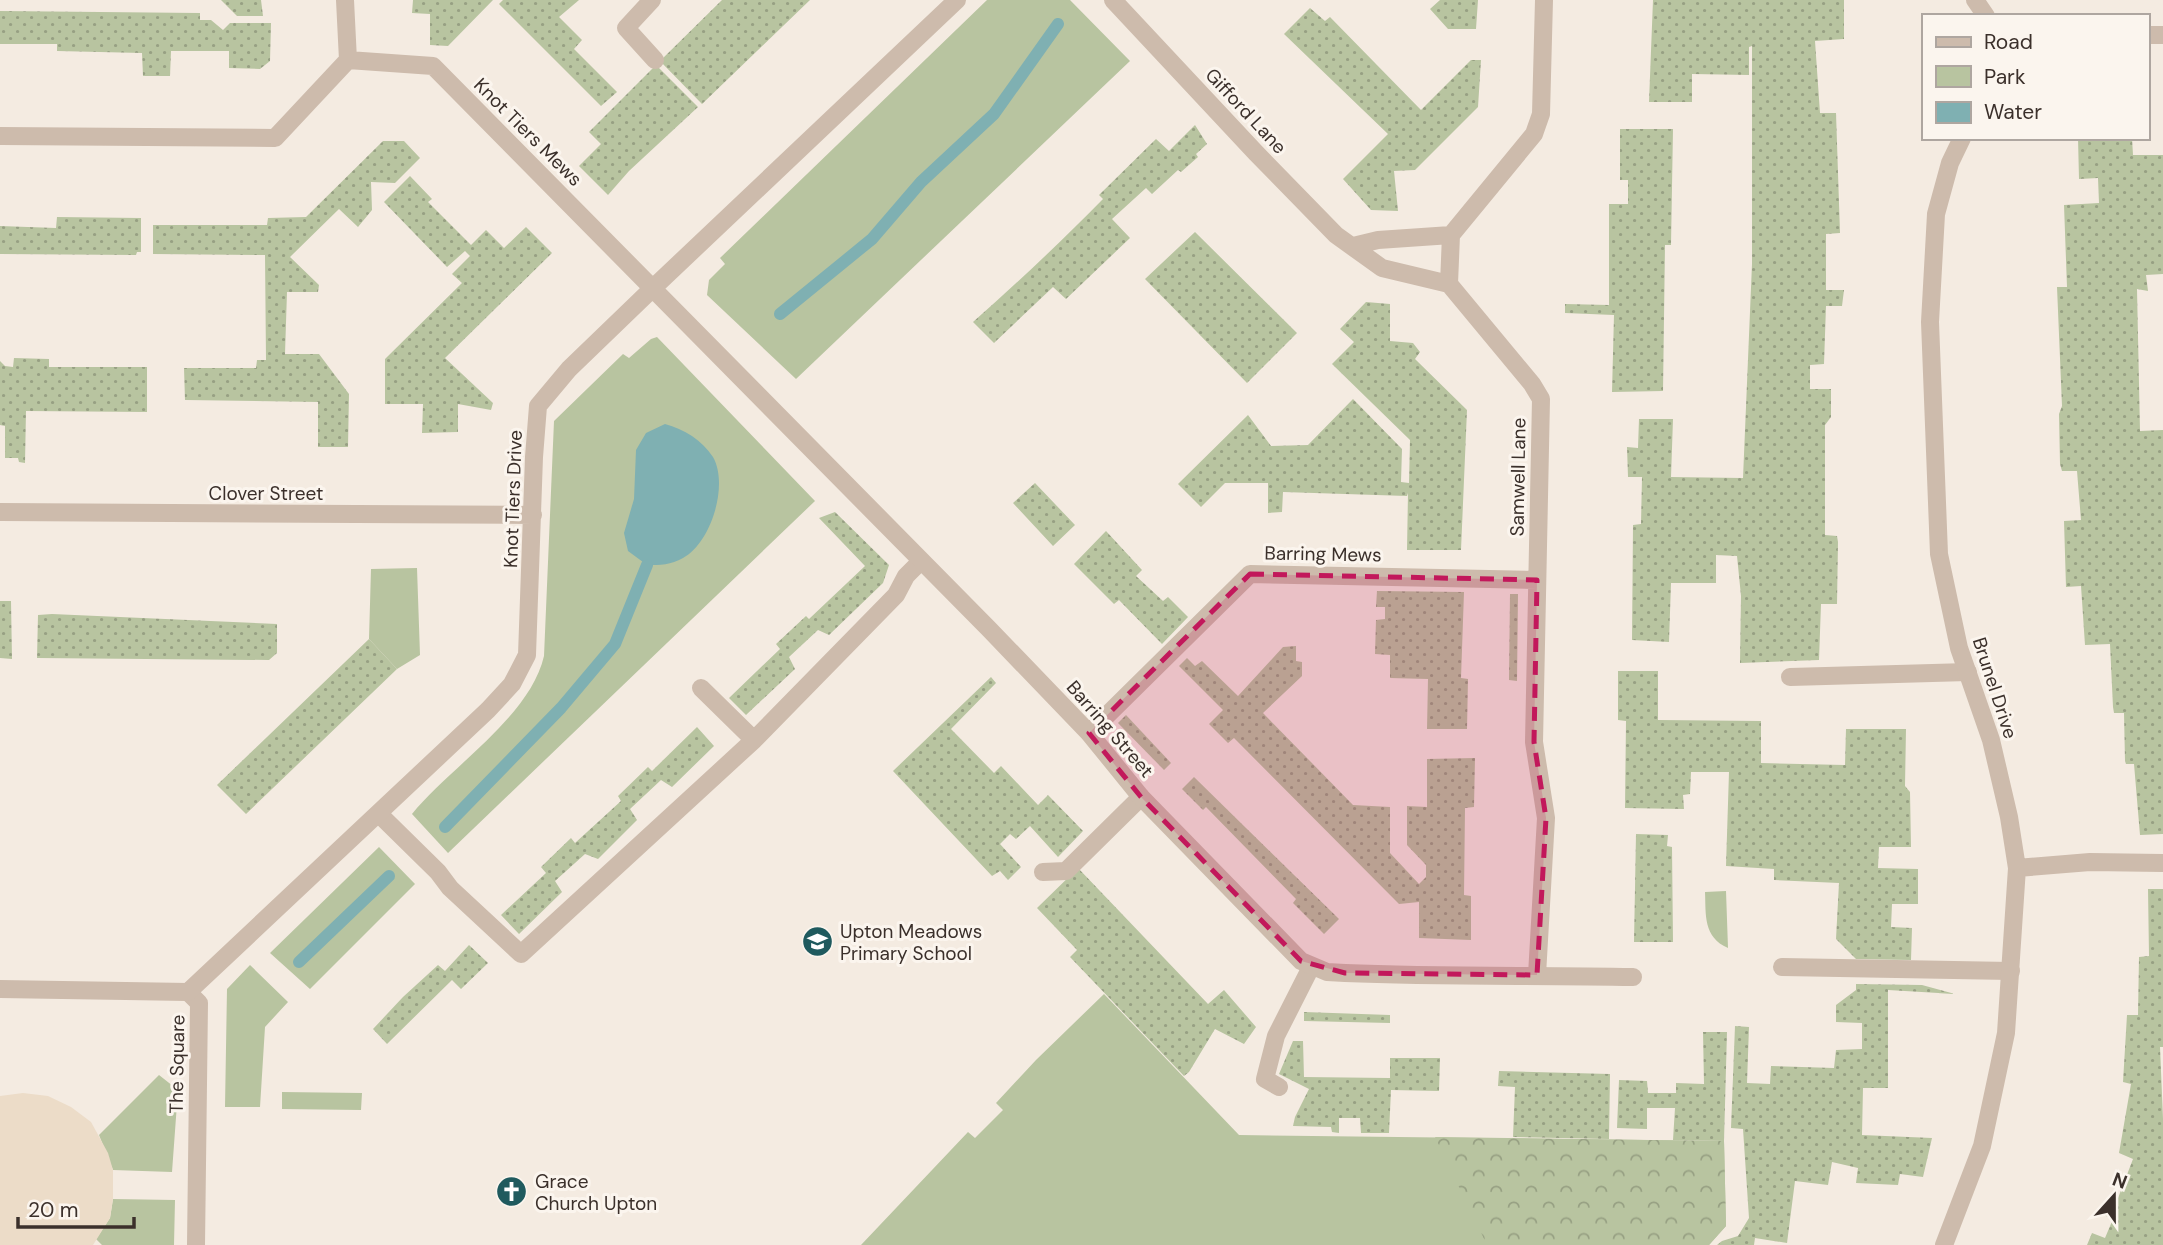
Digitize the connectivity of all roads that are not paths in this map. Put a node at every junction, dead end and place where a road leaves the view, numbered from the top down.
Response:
1 (345, 0) edge
2 (652, 0) edge
3 (957, 0) edge
4 (1113, 0) edge
5 (1544, 0) edge
6 (348, 60) junction
7 (654, 60) dead end
8 (0, 136) edge
9 (1961, 140) edge
10 (1451, 235) junction
11 (1353, 246) junction
12 (1449, 284) junction
13 (653, 288) junction
14 (0, 512) edge
15 (533, 515) junction
16 (921, 561) junction
17 (1537, 580) junction
18 (1968, 673) junction
19 (1790, 677) dead end
20 (701, 688) dead end
21 (1089, 733) junction
22 (754, 740) junction
23 (1141, 797) junction
24 (379, 814) junction
25 (2163, 863) edge
26 (2017, 868) junction
27 (1043, 872) dead end
28 (1311, 967) junction
29 (1782, 967) dead end
30 (2011, 971) junction
31 (1537, 975) junction
32 (1633, 977) dead end
33 (0, 989) edge
34 (188, 992) junction
35 (1279, 1087) dead end
36 (196, 1245) edge
37 (1944, 1245) edge

1 - 6 street
2 - 7 street
3 - 13 street, Knot Tiers Drive
4 - 11 street, Gifford Lane
5 - 10 street
6 - 8 street
6 - 13 street, Knot Tiers Mews
9 - 18 street, Brunel Drive
10 - 11 street
10 - 12 street
11 - 12 street, Gifford Lane
12 - 17 street, Samwell Lane
13 - 15 street, Knot Tiers Drive
13 - 16 street, Barring Street
14 - 15 street, Clover Street
15 - 24 street, Knot Tiers Drive
16 - 21 street, Barring Street
16 - 22 street
17 - 21 street, Barring Mews
17 - 31 street, Samwell Lane
18 - 19 street
18 - 26 street, Brunel Drive
20 - 22 street
21 - 23 street, Barring Street
22 - 24 street
23 - 27 street
23 - 28 street, Barring Street
24 - 34 street, Knot Tiers Drive
25 - 26 street
26 - 30 street, Brunel Drive
28 - 31 street, Barring Street
28 - 35 street
29 - 30 street
30 - 37 street, Brunel Drive
31 - 32 street, Barring Street
33 - 34 street, The Square
34 - 36 street, The Square

